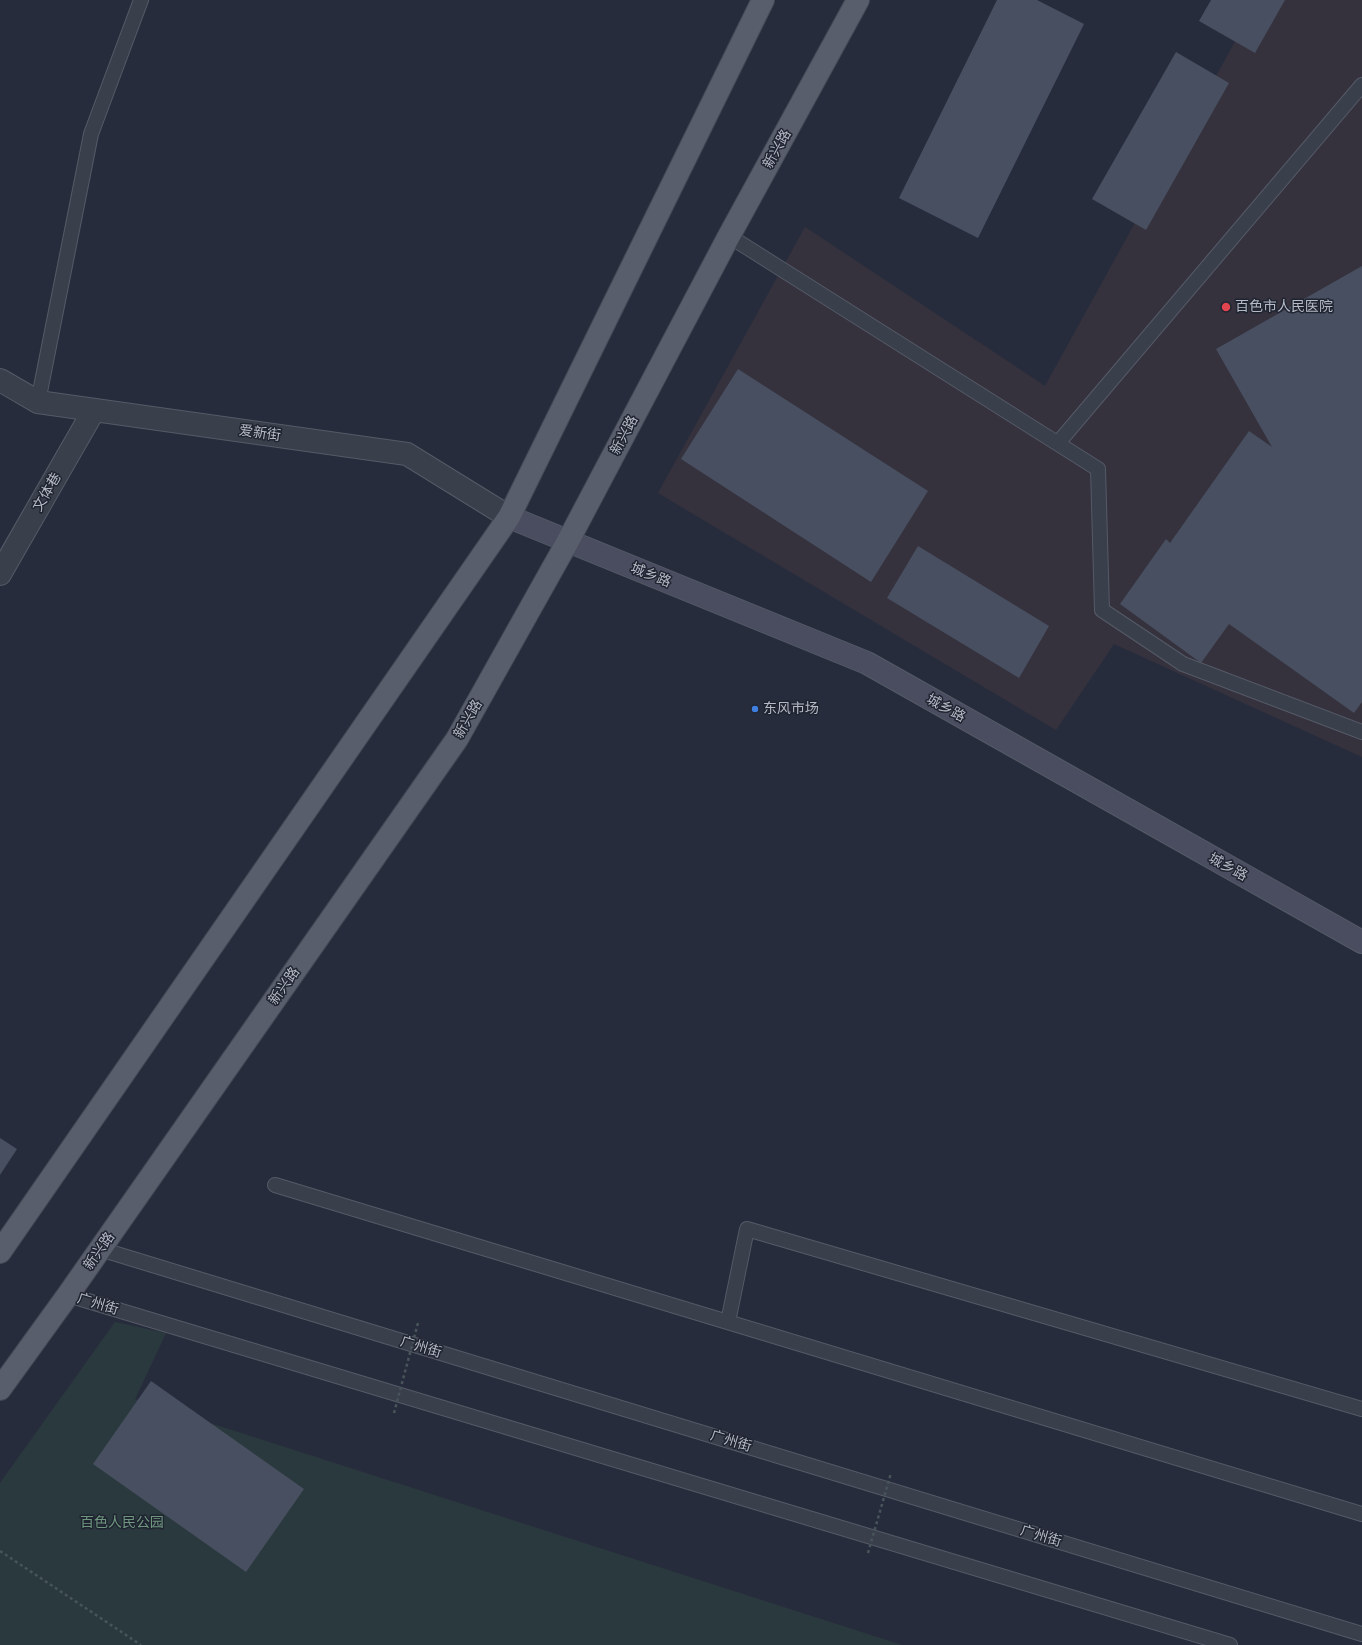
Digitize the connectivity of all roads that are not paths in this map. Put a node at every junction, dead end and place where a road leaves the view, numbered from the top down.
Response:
1 (141, 0) edge
2 (763, 0) edge
3 (858, 0) edge
4 (1362, 85) edge
5 (729, 236) junction
6 (0, 380) edge
7 (38, 402) junction
8 (94, 410) junction
9 (1058, 443) junction
10 (509, 517) junction
11 (568, 542) junction
12 (0, 574) edge
13 (1362, 732) edge
14 (1362, 942) edge
15 (275, 1185) dead end
16 (100, 1249) junction
17 (0, 1252) edge
18 (68, 1295) junction
19 (728, 1322) junction
20 (0, 1389) edge
21 (1362, 1409) edge
22 (1362, 1514) edge
23 (1362, 1634) edge
24 (1230, 1645) edge

1 - 7 lane
2 - 10 main road
3 - 5 main road, 新兴路
4 - 9 lane
5 - 9 lane
5 - 11 main road, 新兴路
6 - 7 street, 爱新街
7 - 8 street, 爱新街
8 - 10 street, 爱新街
8 - 12 street, 文体巷
9 - 13 lane
10 - 11 street, 城乡路
10 - 17 main road
11 - 14 street, 城乡路
11 - 16 main road, 新兴路
15 - 19 lane
16 - 18 main road, 新兴路
16 - 23 lane, 广州街
18 - 20 main road, 新兴路
18 - 24 lane, 广州街
19 - 21 lane
19 - 22 lane

